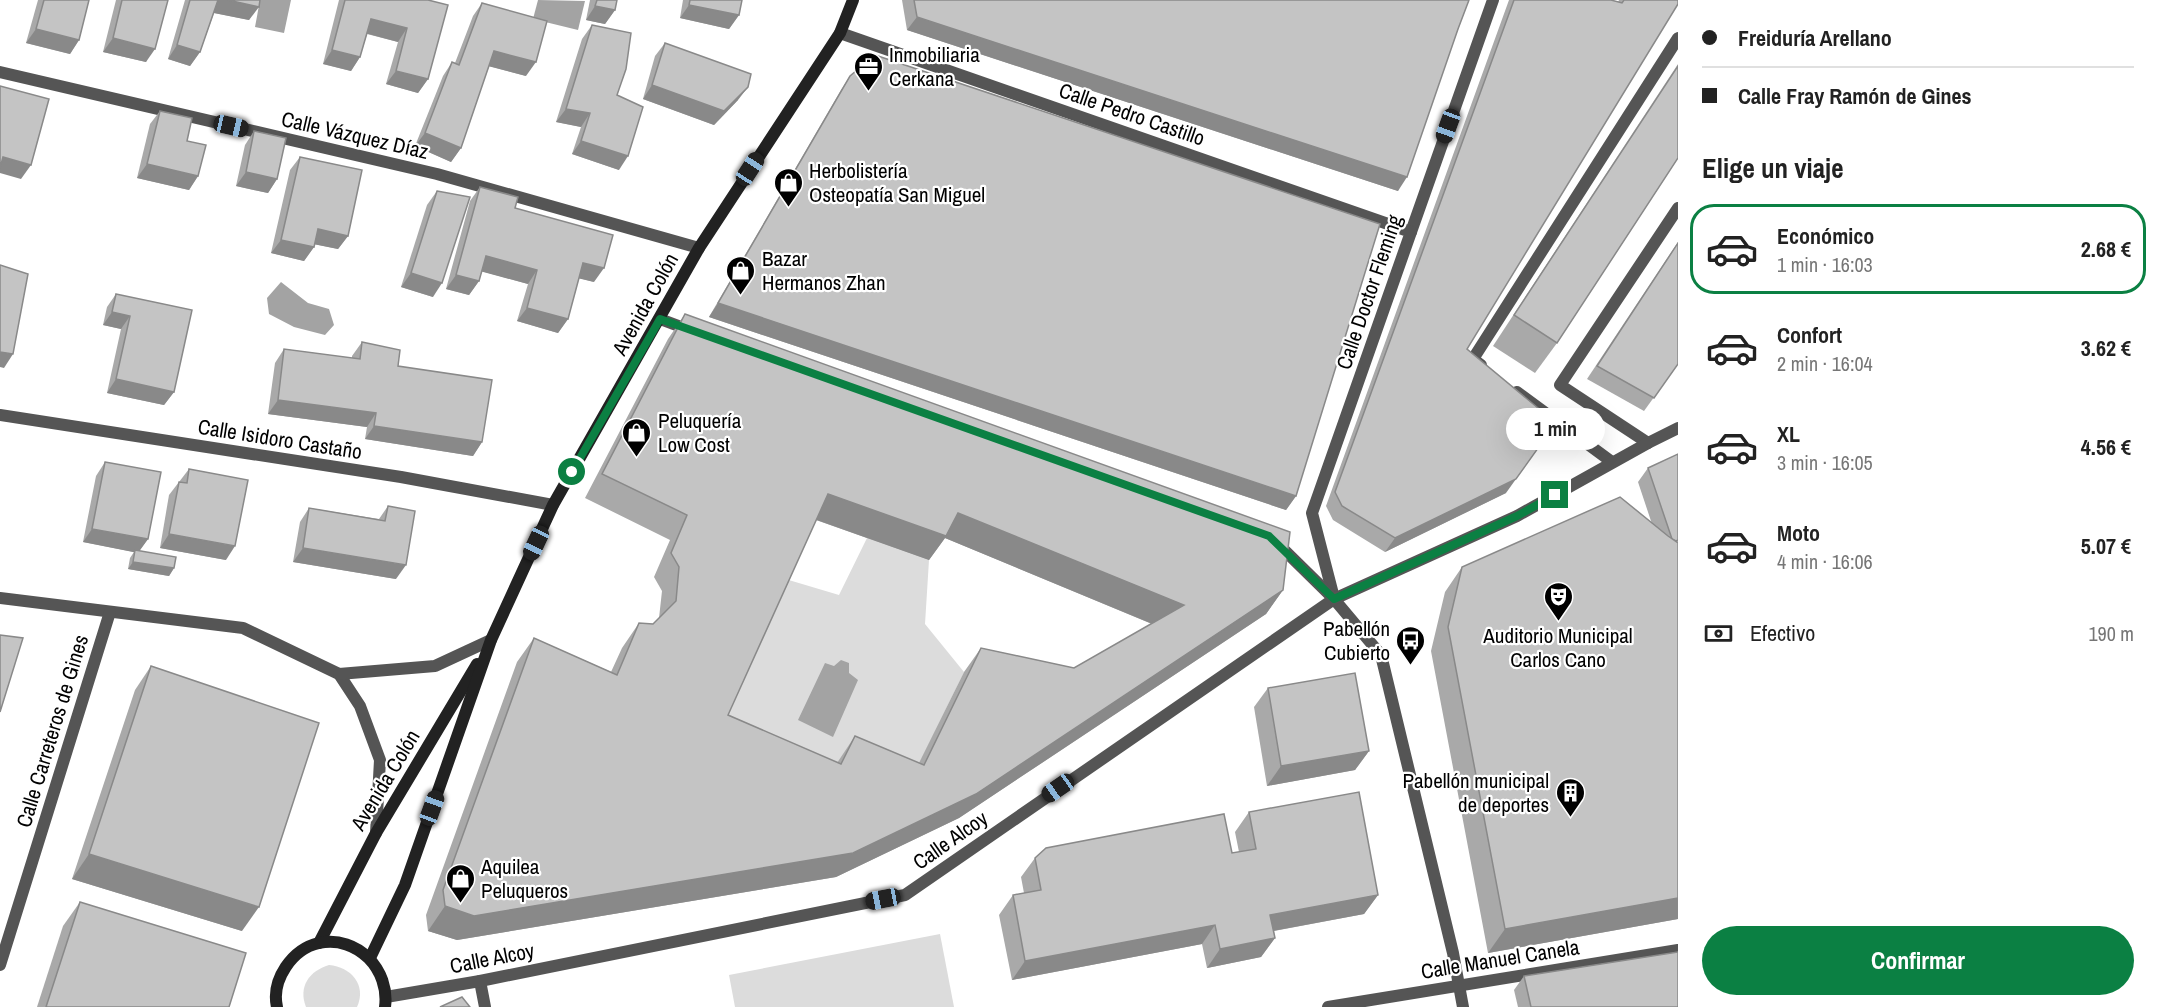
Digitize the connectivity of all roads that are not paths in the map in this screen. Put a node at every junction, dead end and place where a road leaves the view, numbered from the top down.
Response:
1 (853, 0) edge
2 (1493, 0) edge
3 (840, 33) junction
4 (1678, 38) edge
5 (0, 72) edge
6 (1678, 208) edge
7 (1411, 232) junction
8 (699, 248) junction
9 (660, 319) junction
10 (705, 335) edge
11 (1491, 373) edge
12 (1510, 387) edge
13 (0, 415) edge
14 (1678, 428) edge
15 (1647, 443) junction
16 (1612, 462) junction
17 (553, 505) junction
18 (1269, 536) edge
19 (0, 598) edge
20 (1334, 599) junction
21 (110, 612) junction
22 (491, 640) junction
23 (339, 674) junction
24 (376, 833) junction
25 (319, 943) junction
26 (1678, 950) edge
27 (370, 958) junction
28 (0, 965) edge
29 (480, 981) junction
30 (1458, 985) junction
31 (386, 1002) edge
32 (277, 1007) edge
33 (485, 1007) edge
34 (1328, 1007) edge
35 (1463, 1007) edge

1 - 3 main road, Avenida Colón
2 - 7 street, Calle Doctor Fleming
3 - 7 street, Calle Pedro Castillo
3 - 8 main road, Avenida Colón
4 - 11 street
5 - 8 street, Calle Vázquez Díaz
6 - 15 street
7 - 20 street, Calle Doctor Fleming
8 - 9 main road, Avenida Colón
9 - 10 street
9 - 17 main road, Avenida Colón
12 - 16 street
13 - 17 street, Calle Isidoro Castaño
14 - 15 street, Calle Alcoy
15 - 16 street, Calle Alcoy
16 - 20 street, Calle Alcoy
17 - 22 main road, Avenida Colón
18 - 20 street
19 - 21 street
20 - 29 street, Calle Alcoy
20 - 30 street
21 - 23 street
21 - 28 street, Calle Carreteros de Gines
22 - 23 street
22 - 24 main road, Avenida Colón
22 - 27 main road, Avenida Colón
23 - 24 street
24 - 25 main road, Avenida Colón
25 - 27 main road
25 - 32 main road
26 - 30 street, Calle Manuel Canela
27 - 31 main road
29 - 31 street, Calle Alcoy
29 - 33 street
30 - 34 street, Calle Manuel Canela
30 - 35 street

